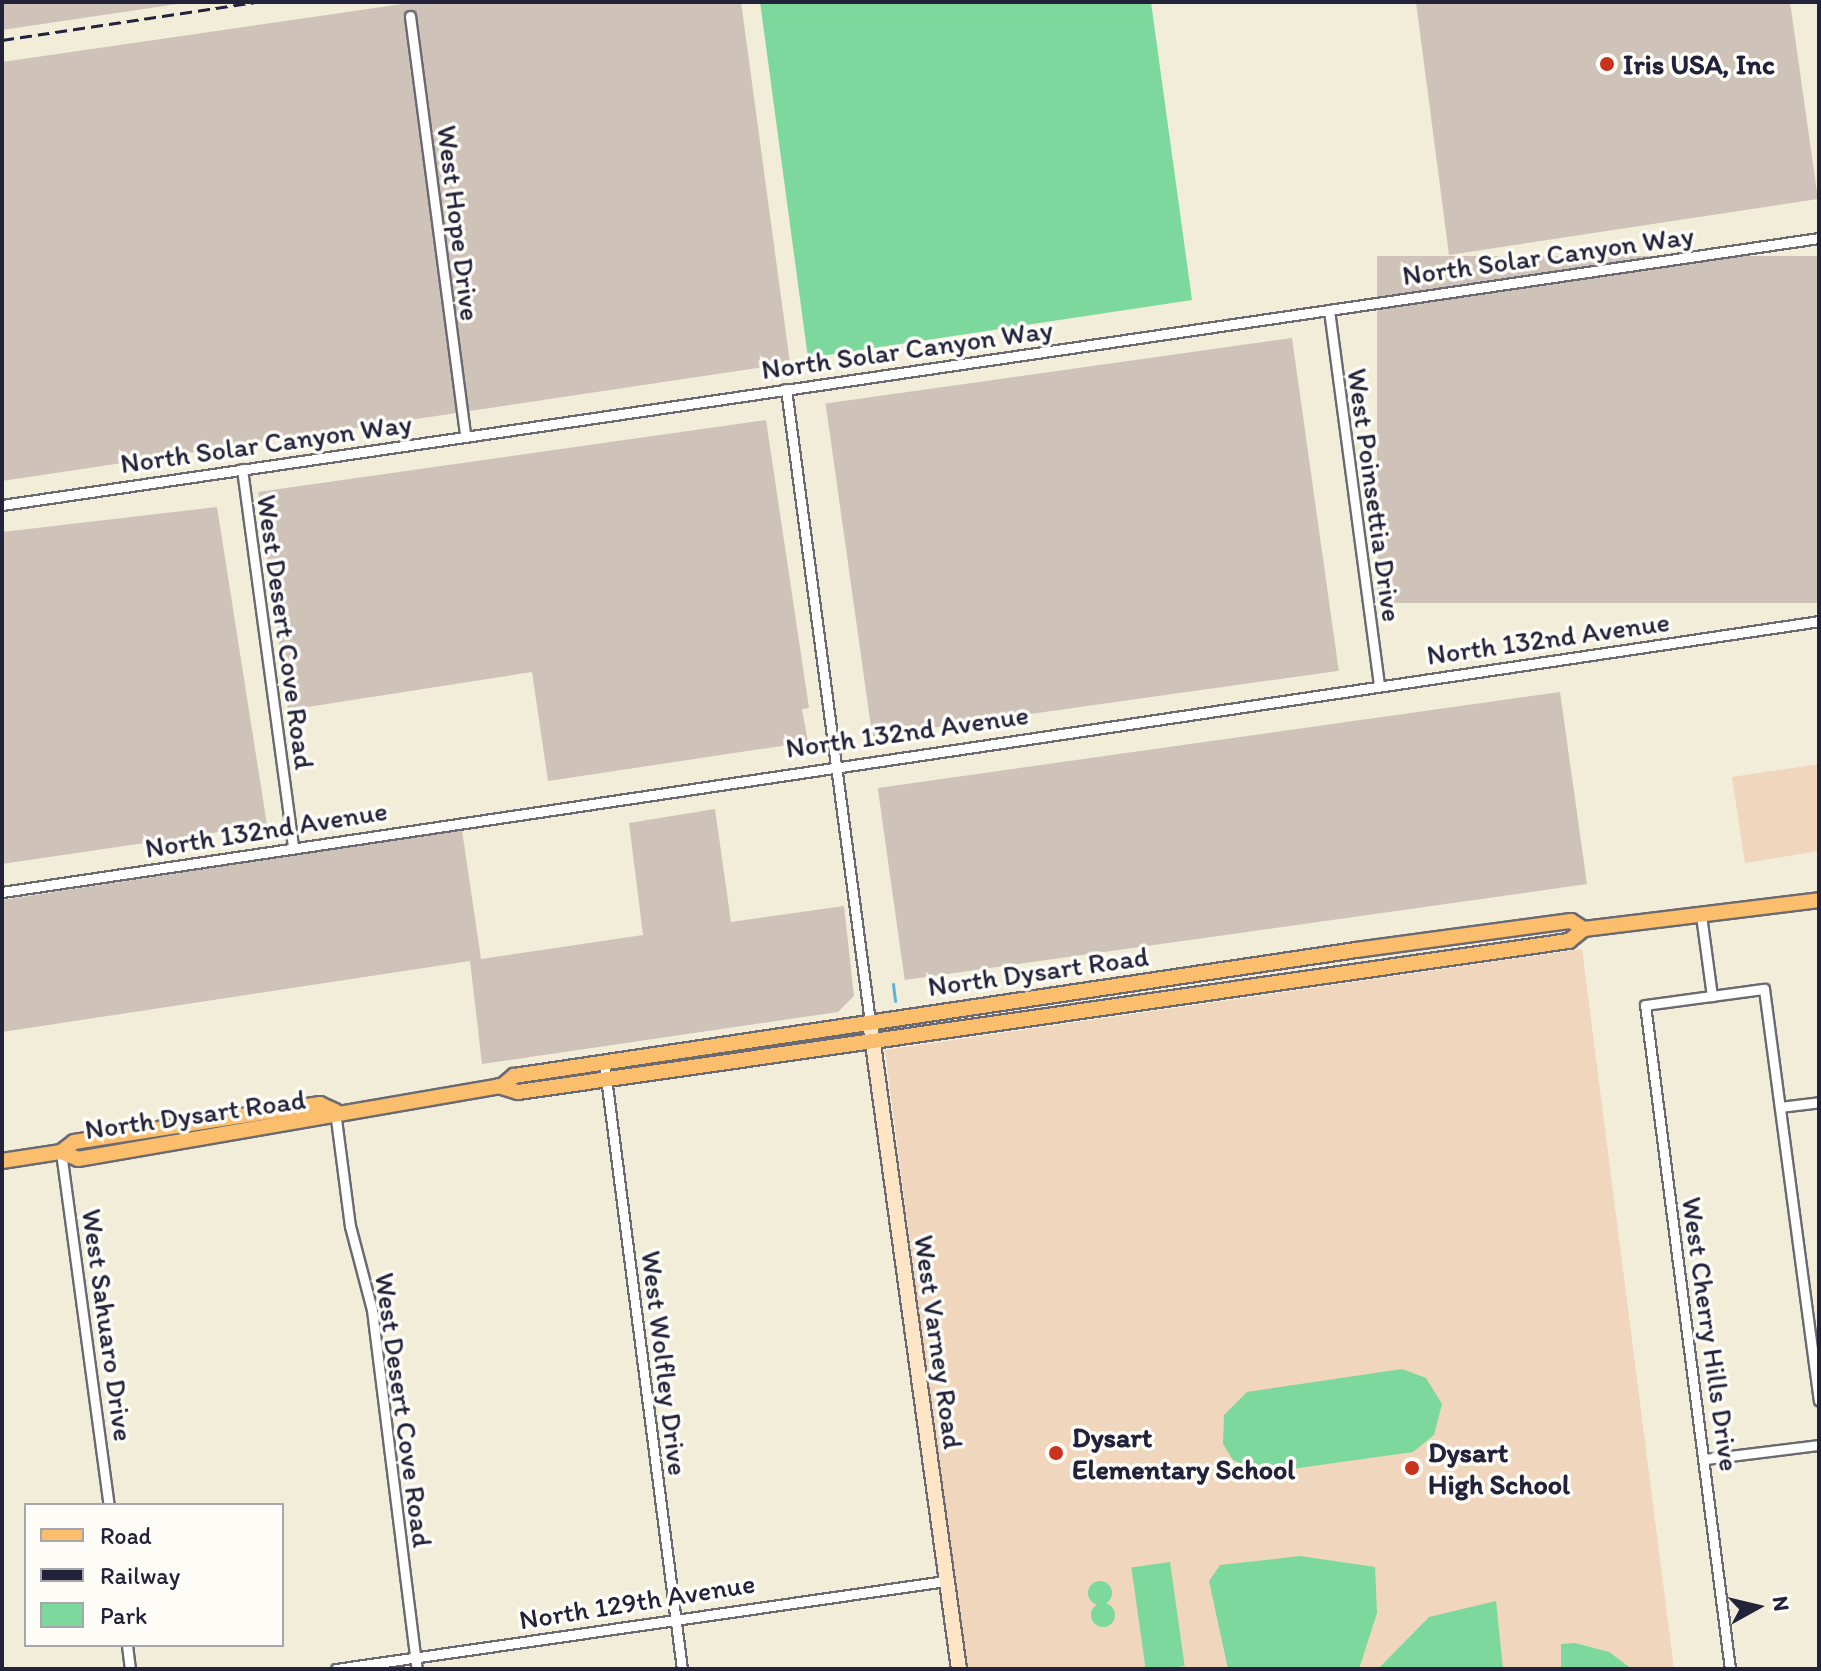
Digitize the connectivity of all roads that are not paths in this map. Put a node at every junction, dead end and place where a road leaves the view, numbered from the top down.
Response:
1 (410, 16) dead end
2 (1819, 238) edge
3 (1329, 310) junction
4 (786, 389) junction
5 (465, 436) junction
6 (242, 469) junction
7 (2, 505) edge
8 (1819, 621) edge
9 (1379, 685) junction
10 (835, 763) junction
11 (293, 847) junction
12 (2, 892) edge
13 (1819, 900) edge
14 (1701, 915) junction
15 (1518, 927) junction
16 (1584, 929) junction
17 (1569, 941) junction
18 (1712, 996) junction
19 (870, 1022) junction
20 (873, 1038) junction
21 (604, 1062) junction
22 (606, 1078) junction
23 (502, 1086) junction
24 (1819, 1102) edge
25 (1780, 1107) junction
26 (335, 1111) junction
27 (61, 1152) junction
28 (2, 1161) edge
29 (1817, 1374) edge
30 (1819, 1400) edge
31 (1819, 1445) edge
32 (1706, 1459) junction
33 (109, 1503) edge
34 (945, 1581) junction
35 (675, 1618) junction
36 (127, 1647) edge
37 (416, 1657) junction
38 (130, 1669) edge
39 (336, 1669) edge
40 (417, 1669) edge
41 (682, 1669) edge
42 (959, 1669) edge
43 (1730, 1669) edge

1 - 5 street, West Hope Drive
2 - 3 street, North Solar Canyon Way
3 - 4 street, North Solar Canyon Way
3 - 9 street, West Poinsettia Drive
4 - 5 street, North Solar Canyon Way
4 - 10 street
5 - 6 street, North Solar Canyon Way
6 - 7 street, North Solar Canyon Way
6 - 11 street, West Desert Cove Road
8 - 9 street, North 132nd Avenue
9 - 10 street, North 132nd Avenue
10 - 11 street, North 132nd Avenue
10 - 19 street
11 - 12 street, North 132nd Avenue
13 - 14 main road, North Dysart Road
14 - 16 main road, North Dysart Road
14 - 18 street
15 - 16 main road, North Dysart Road
15 - 17 main road
15 - 19 main road, North Dysart Road
16 - 17 main road
17 - 20 main road, North Dysart Road
18 - 25 street
18 - 32 street, West Cherry Hills Drive
19 - 20 street, West Varney Road
19 - 21 main road, North Dysart Road
20 - 22 main road, North Dysart Road
20 - 34 street, West Varney Road
21 - 22 street, West Wolfley Drive
21 - 23 main road, North Dysart Road
22 - 23 main road, North Dysart Road
22 - 35 street, West Wolfley Drive
23 - 26 main road, North Dysart Road
24 - 25 street
25 - 29 street
26 - 27 main road, North Dysart Road
26 - 37 street, West Desert Cove Road
27 - 28 main road, North Dysart Road
27 - 33 street, West Sahuaro Drive
29 - 30 street
31 - 32 street
32 - 43 street, West Cherry Hills Drive
34 - 35 street, North 129th Avenue
34 - 42 street, West Varney Road
35 - 37 street, North 129th Avenue
35 - 41 street, West Wolfley Drive
36 - 38 street
37 - 39 street, North 129th Avenue
37 - 40 street, West Desert Cove Road

